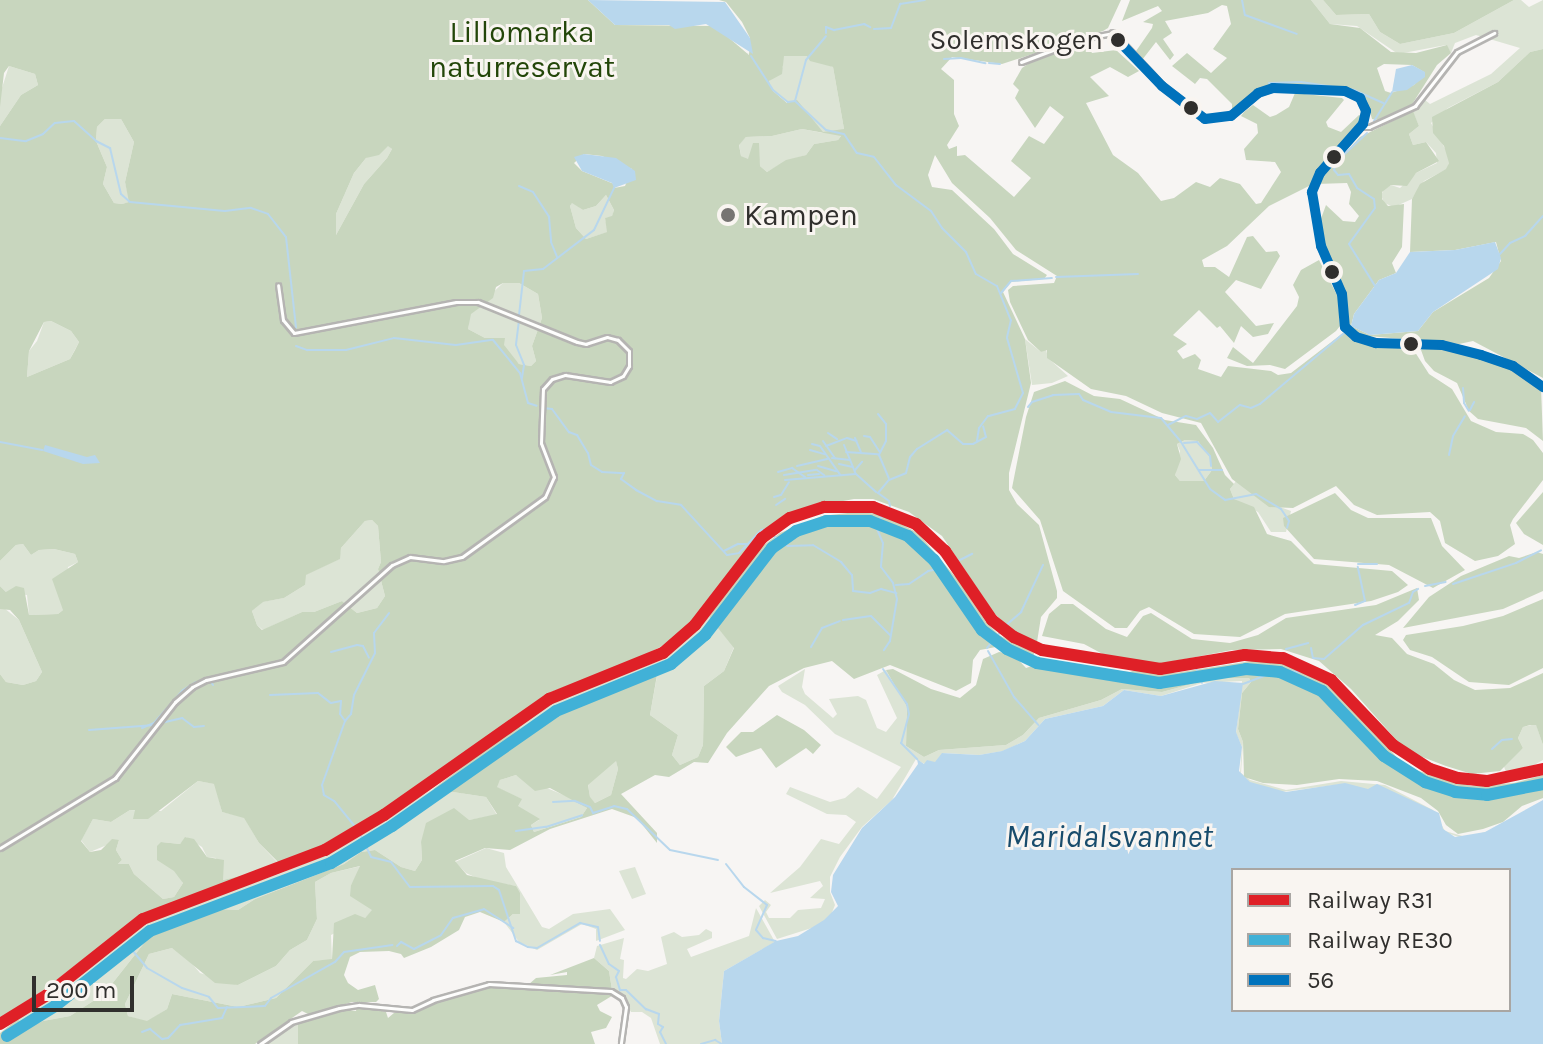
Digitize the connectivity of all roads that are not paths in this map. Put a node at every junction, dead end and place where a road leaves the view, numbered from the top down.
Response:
1 (1113, 33) joint
2 (1494, 33) dead end
3 (1021, 62) dead end
4 (1362, 127) junction
5 (278, 285) dead end
6 (1543, 387) edge
7 (0, 848) edge
8 (260, 1044) edge
9 (621, 1044) edge

1 - 3 street
1 - 4 street
2 - 4 street
4 - 6 street
5 - 7 street
8 - 9 street

